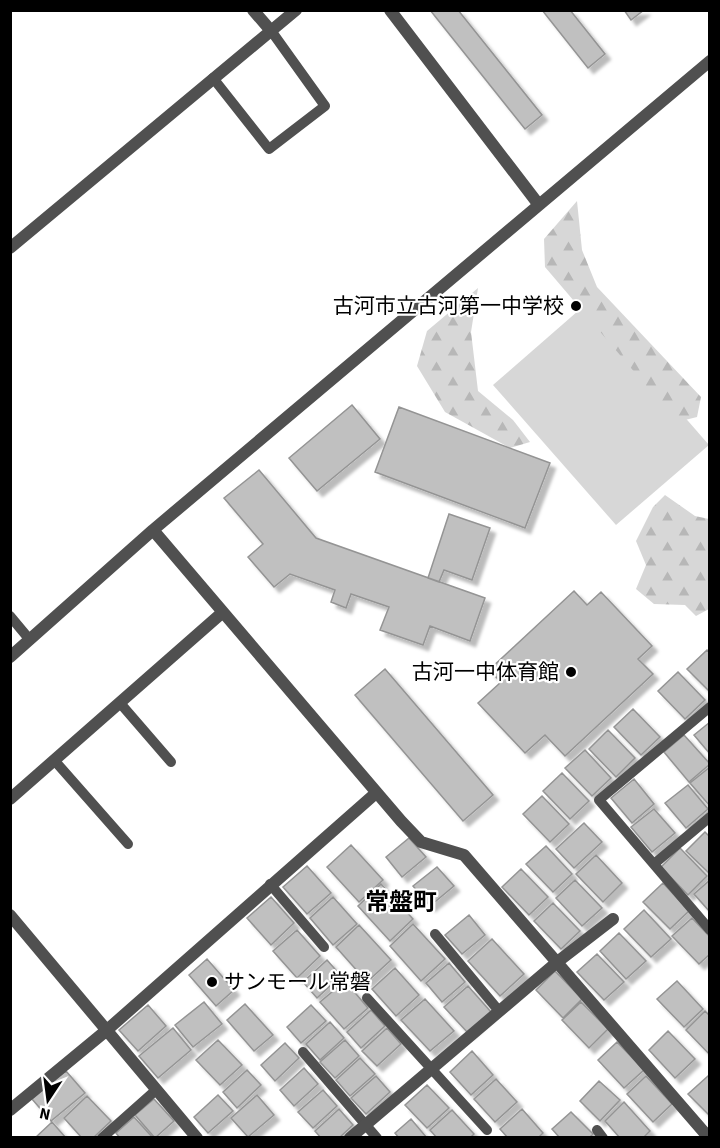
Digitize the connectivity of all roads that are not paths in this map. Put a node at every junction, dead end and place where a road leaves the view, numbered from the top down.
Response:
1 (253, 10) edge
2 (296, 10) edge
3 (390, 10) edge
4 (272, 32) junction
5 (710, 61) edge
6 (213, 78) junction
7 (539, 205) junction
8 (10, 248) edge
9 (153, 530) junction
10 (223, 612) junction
11 (10, 616) edge
12 (30, 640) junction
13 (10, 657) edge
14 (120, 703) junction
15 (710, 707) edge
16 (54, 760) junction
17 (171, 762) dead end
18 (376, 793) junction
19 (10, 798) edge
20 (710, 817) edge
21 (128, 844) dead end
22 (654, 864) junction
23 (270, 884) junction
24 (10, 915) edge
25 (613, 919) dead end
26 (710, 930) edge
27 (435, 934) dead end
28 (324, 947) dead end
29 (556, 963) junction
30 (368, 998) dead end
31 (499, 1011) junction
32 (107, 1030) junction
33 (303, 1052) dead end
34 (432, 1068) junction
35 (156, 1090) junction
36 (10, 1110) edge
37 (366, 1125) junction
38 (487, 1130) dead end
39 (102, 1137) edge
40 (197, 1137) edge
41 (350, 1137) edge
42 (377, 1137) edge
43 (709, 1137) edge

1 - 4 street
2 - 4 street
3 - 7 street
4 - 6 street
4 - 6 lane
5 - 7 street
6 - 8 street
7 - 9 street
9 - 10 street
9 - 12 street
10 - 14 street
10 - 18 street
11 - 12 lane
12 - 13 street
14 - 16 street
14 - 17 lane
15 - 22 lane
16 - 19 street
16 - 21 lane
18 - 23 street
18 - 29 street
20 - 22 lane
22 - 26 lane
23 - 28 lane
23 - 32 street
24 - 32 street
25 - 29 street
27 - 31 lane
29 - 31 street
29 - 43 street
30 - 34 lane
31 - 34 street
32 - 35 street
32 - 36 street
33 - 37 lane
34 - 37 street
34 - 38 lane
35 - 39 lane
35 - 40 street
37 - 41 street
37 - 42 lane

